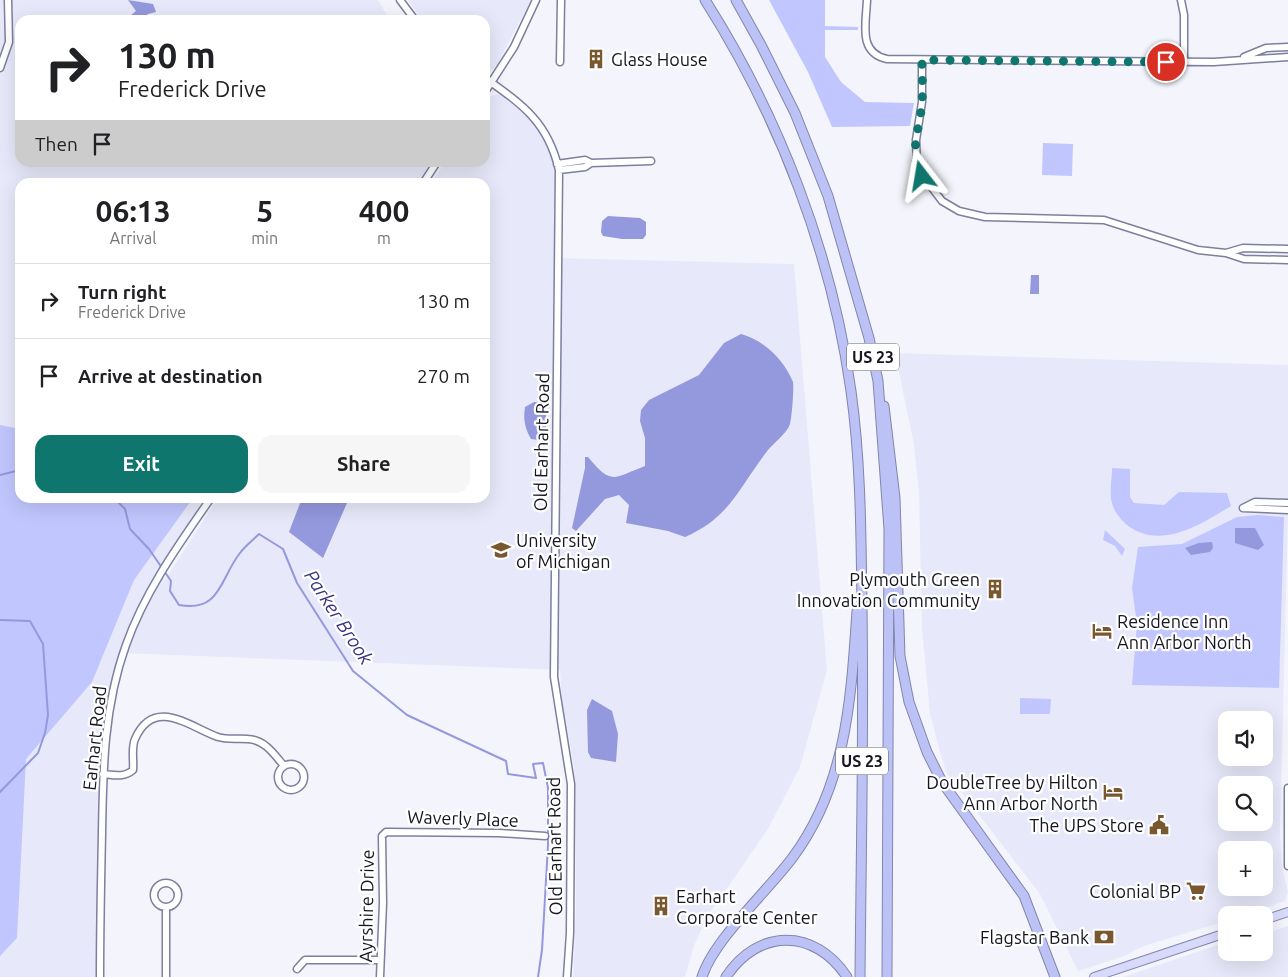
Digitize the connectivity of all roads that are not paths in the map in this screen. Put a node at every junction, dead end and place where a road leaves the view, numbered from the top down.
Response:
1 (8, 0) edge
2 (400, 0) edge
3 (536, 0) edge
4 (561, 0) edge
5 (705, 0) edge
6 (736, 0) edge
7 (867, 0) edge
8 (1181, 0) edge
9 (411, 15) edge
10 (1288, 47) edge
11 (1288, 57) edge
12 (1240, 59) junction
13 (922, 60) junction
14 (560, 62) dead end
15 (1184, 62) junction
16 (0, 68) edge
17 (491, 83) joint
18 (650, 161) dead end
19 (434, 167) edge
20 (558, 167) junction
21 (427, 178) edge
22 (1288, 249) edge
23 (1226, 253) junction
24 (1288, 260) edge
25 (878, 381) junction
26 (208, 503) edge
27 (1288, 503) edge
28 (1288, 510) edge
29 (861, 546) junction
30 (284, 766) junction
31 (103, 774) junction
32 (1288, 788) edge
33 (382, 836) joint
34 (545, 836) dead end
35 (1288, 866) edge
36 (166, 907) dead end
37 (1288, 912) edge
38 (1273, 917) edge
39 (1218, 936) edge
40 (380, 960) junction
41 (297, 969) dead end
42 (100, 977) edge
43 (166, 977) edge
44 (380, 977) edge
45 (567, 977) edge
46 (702, 977) edge
47 (726, 977) edge
48 (847, 977) edge
49 (860, 977) edge
50 (887, 977) edge
51 (1055, 977) edge
52 (1094, 977) edge

1 - 16 street
2 - 9 street
3 - 17 street
4 - 14 street
5 - 29 highway, US 23
6 - 25 highway, US 23
7 - 13 street
8 - 15 street
10 - 12 street
11 - 12 street
12 - 15 street
13 - 15 street
13 - 23 street
17 - 20 street, Old Earhart Road
18 - 20 street
19 - 21 street
20 - 45 street, Old Earhart Road
22 - 23 street
23 - 24 street
25 - 50 highway, US 23
25 - 51 highway
26 - 31 street, Earhart Road
27 - 28 street
29 - 46 highway
29 - 49 highway, US 23
30 - 30 street
30 - 31 street
31 - 42 street, Earhart Road
32 - 35 street
33 - 34 street, Waverly Place
33 - 40 street, Ayrshire Drive
36 - 43 street
37 - 38 main road
39 - 52 main road
40 - 41 street
40 - 44 street, Ayrshire Drive
47 - 48 highway

